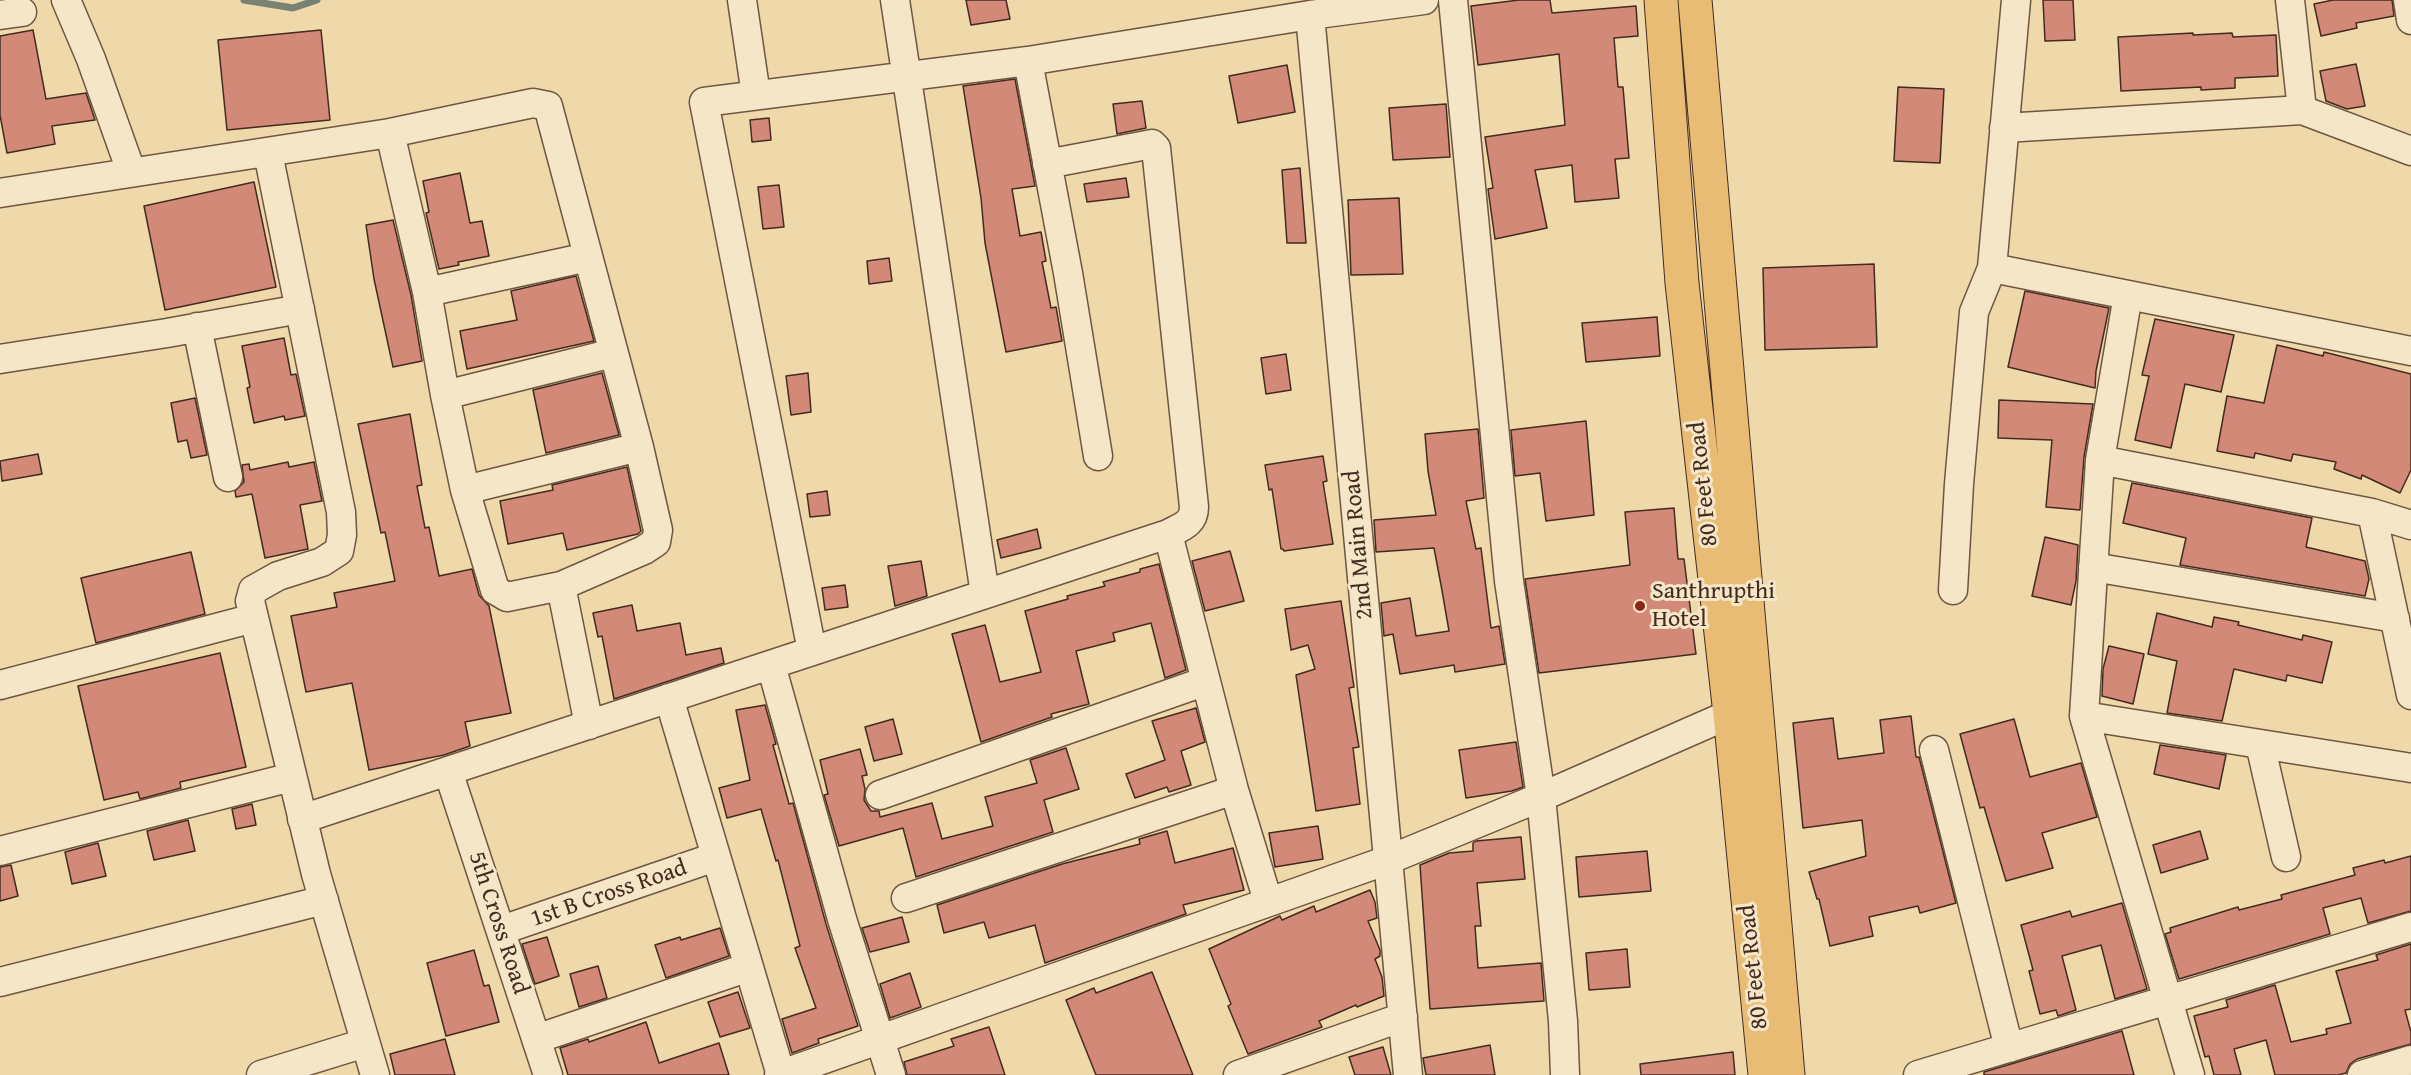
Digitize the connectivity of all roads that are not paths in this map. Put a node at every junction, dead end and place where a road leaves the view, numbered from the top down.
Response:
1 (66, 0) edge
2 (742, 0) edge
3 (895, 0) edge
4 (1424, 0) edge
5 (1453, 0) edge
6 (1661, 0) edge
7 (1695, 0) edge
8 (2016, 0) edge
9 (2290, 0) edge
10 (1310, 15) junction
11 (1028, 61) junction
12 (906, 76) junction
13 (756, 95) junction
14 (2302, 111) junction
15 (2004, 128) junction
16 (390, 133) junction
17 (2411, 151) edge
18 (268, 153) junction
19 (1047, 164) junction
20 (130, 171) junction
21 (0, 193) edge
22 (588, 257) junction
23 (1992, 268) junction
24 (427, 292) junction
25 (2128, 295) junction
26 (300, 309) junction
27 (197, 327) junction
28 (2411, 351) edge
29 (613, 353) junction
30 (0, 359) edge
31 (445, 395) junction
32 (639, 447) junction
33 (1098, 456) dead end
34 (2100, 460) junction
35 (228, 477) dead end
36 (465, 490) junction
37 (2372, 513) junction
38 (2411, 525) edge
39 (1168, 534) junction
40 (2093, 567) junction
41 (561, 586) junction
42 (1953, 590) dead end
43 (985, 594) junction
44 (254, 618) junction
45 (2395, 618) junction
46 (812, 651) junction
47 (771, 665) junction
48 (1206, 681) junction
49 (0, 685) edge
50 (2411, 695) edge
51 (669, 698) junction
52 (1743, 712) junction
53 (2084, 716) junction
54 (589, 725) junction
55 (2260, 744) junction
56 (1934, 750) dead end
57 (2411, 768) edge
58 (448, 771) junction
59 (292, 777) junction
60 (1234, 790) junction
61 (880, 795) dead end
62 (1541, 797) junction
63 (302, 819) junction
64 (0, 851) edge
65 (715, 857) junction
66 (2286, 857) dead end
67 (1388, 860) junction
68 (906, 898) dead end
69 (324, 900) junction
70 (1268, 901) junction
71 (2411, 927) edge
72 (502, 930) junction
73 (749, 968) junction
74 (0, 982) edge
75 (2169, 1000) junction
76 (1403, 1017) junction
77 (536, 1039) junction
78 (880, 1040) junction
79 (364, 1043) junction
80 (2009, 1048) junction
81 (2411, 1060) edge
82 (261, 1075) edge
83 (375, 1075) edge
84 (548, 1075) edge
85 (780, 1075) edge
86 (891, 1075) edge
87 (1238, 1075) edge
88 (1408, 1075) edge
89 (1565, 1075) edge
90 (1765, 1075) edge
91 (1788, 1075) edge
92 (1918, 1075) edge
93 (2190, 1075) edge
94 (2361, 1075) edge

1 - 20 street
2 - 13 street
3 - 12 street
4 - 10 street
5 - 62 street
6 - 52 main road, 80 Feet Road
7 - 52 main road, 80 Feet Road
8 - 15 street
9 - 14 street
10 - 11 street
10 - 67 street, 2nd Main Road
11 - 12 street
11 - 19 street
12 - 13 street
12 - 43 street
13 - 46 street
14 - 15 street
14 - 17 street
15 - 23 street
16 - 18 street
16 - 22 street
16 - 24 street
18 - 20 street
18 - 26 street
19 - 33 street
19 - 39 street
20 - 21 street
22 - 24 street
22 - 29 street
23 - 25 street
23 - 42 street
24 - 31 street
25 - 28 street
25 - 34 street
26 - 27 street
26 - 44 street
27 - 30 street
27 - 35 street
29 - 31 street
29 - 32 street
31 - 36 street
32 - 36 street
32 - 41 street
34 - 37 street
34 - 40 street
36 - 41 street
37 - 38 street
37 - 45 street
39 - 43 street
39 - 48 street
40 - 45 street
40 - 53 street
41 - 54 street
43 - 46 street
44 - 49 street
44 - 59 street
45 - 50 street
46 - 47 street
47 - 51 street
47 - 78 street
48 - 60 street
48 - 61 street
51 - 54 street
51 - 65 street
52 - 62 street
52 - 90 main road, 80 Feet Road
52 - 91 main road, 80 Feet Road
53 - 55 street
53 - 75 street
54 - 58 street
55 - 57 street
55 - 66 street
56 - 80 street
58 - 63 street
58 - 72 street, 5th Cross Road
59 - 63 street
59 - 64 street
60 - 68 street
60 - 70 street
62 - 67 street
62 - 89 street
63 - 69 street
65 - 72 street, 1st B Cross Road
65 - 73 street
67 - 70 street
67 - 76 street, 2nd Main Road
69 - 74 street
69 - 79 street
70 - 78 street
71 - 75 street
72 - 77 street, 5th Cross Road
73 - 77 street
73 - 85 street
75 - 80 street
75 - 93 street
76 - 87 street
76 - 88 street, 2nd Main Road
77 - 84 street, 5th Cross Road
78 - 85 street
78 - 86 street
79 - 82 street
79 - 83 street
80 - 92 street
81 - 94 street

